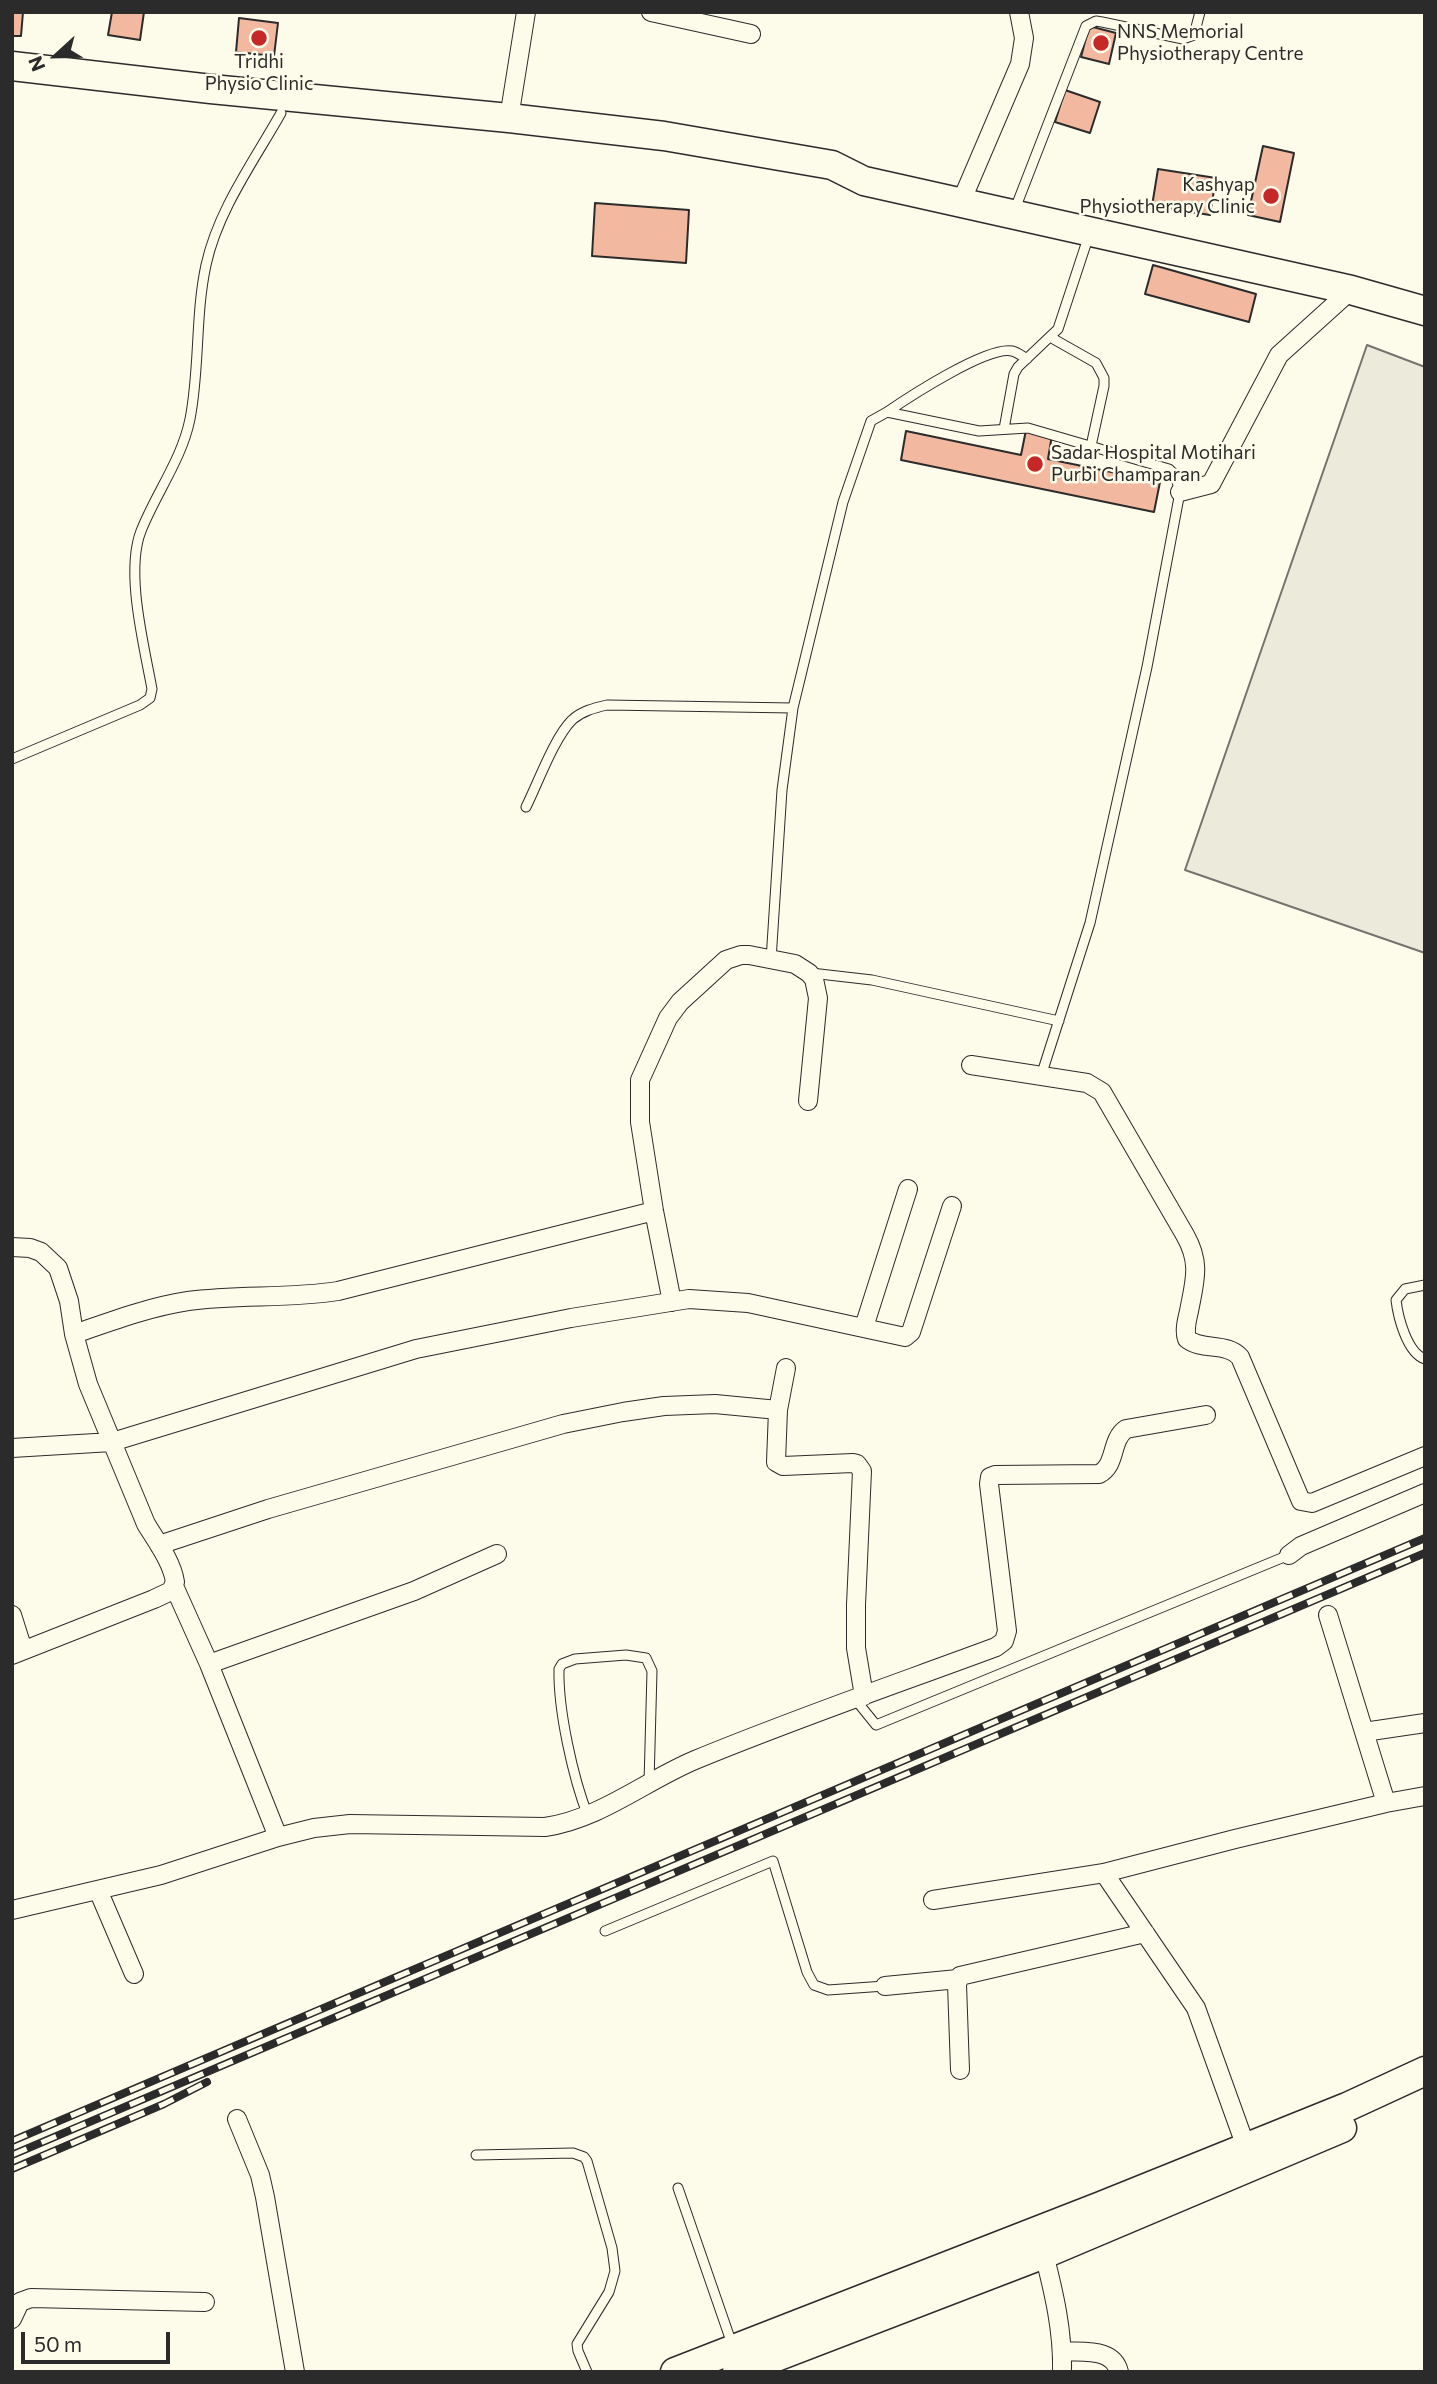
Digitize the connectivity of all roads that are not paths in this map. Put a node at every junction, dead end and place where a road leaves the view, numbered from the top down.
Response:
1 (526, 12) edge
2 (651, 12) edge
3 (1018, 12) edge
4 (1200, 12) edge
5 (751, 34) dead end
6 (12, 66) edge
7 (12, 86) edge
8 (281, 113) junction
9 (509, 118) junction
10 (864, 181) junction
11 (961, 202) junction
12 (1013, 214) junction
13 (1090, 231) junction
14 (1351, 290) junction
15 (1425, 311) edge
16 (1050, 337) junction
17 (1027, 359) junction
18 (887, 412) junction
19 (1004, 429) junction
20 (1091, 446) junction
21 (1180, 492) junction
22 (793, 708) junction
23 (12, 759) edge
24 (526, 807) dead end
25 (771, 960) junction
26 (809, 973) junction
27 (1059, 1021) junction
28 (971, 1065) dead end
29 (1041, 1076) junction
30 (808, 1101) dead end
31 (908, 1189) dead end
32 (952, 1206) dead end
33 (654, 1211) junction
34 (12, 1247) edge
35 (1425, 1285) edge
36 (672, 1302) junction
37 (864, 1327) junction
38 (74, 1334) junction
39 (1425, 1359) edge
40 (786, 1368) dead end
41 (778, 1410) junction
42 (1206, 1415) dead end
43 (112, 1441) junction
44 (12, 1448) edge
45 (1425, 1456) edge
46 (1425, 1493) edge
47 (159, 1545) junction
48 (497, 1554) dead end
49 (1289, 1555) joint
50 (174, 1586) junction
51 (12, 1615) edge
52 (1328, 1615) dead end
53 (18, 1653) edge
54 (209, 1664) junction
55 (859, 1698) junction
56 (1425, 1723) edge
57 (1364, 1732) junction
58 (649, 1783) junction
59 (1425, 1796) edge
60 (1386, 1803) junction
61 (588, 1815) junction
62 (278, 1837) junction
63 (1104, 1873) junction
64 (98, 1890) junction
65 (933, 1900) dead end
66 (12, 1910) edge
67 (605, 1931) dead end
68 (1145, 1933) junction
69 (134, 1974) dead end
70 (958, 1979) junction
71 (885, 1986) joint
72 (960, 2070) dead end
73 (1425, 2071) edge
74 (1425, 2093) edge
75 (237, 2119) dead end
76 (1246, 2147) junction
77 (476, 2155) dead end
78 (678, 2188) dead end
79 (1044, 2254) junction
80 (205, 2302) dead end
81 (12, 2319) edge
82 (1062, 2351) junction
83 (736, 2361) edge
84 (295, 2372) edge
85 (587, 2372) edge
86 (675, 2372) edge
87 (1062, 2372) edge
88 (1119, 2372) edge

1 - 9 street
2 - 5 street
3 - 11 street
4 - 12 lane
6 - 9 main road
7 - 8 main road
8 - 10 main road
8 - 23 lane
9 - 10 main road
10 - 11 main road
11 - 12 main road
12 - 13 main road
13 - 14 main road
13 - 16 lane
14 - 15 main road
14 - 21 street
16 - 17 lane
16 - 20 lane
17 - 18 lane
17 - 19 lane
18 - 19 lane
18 - 22 lane
19 - 20 lane
20 - 21 lane
21 - 27 lane
22 - 24 lane
22 - 25 lane
25 - 26 street
25 - 33 street
26 - 27 lane
26 - 30 street
27 - 29 lane
28 - 29 street
29 - 45 street
31 - 37 street
32 - 37 street
33 - 36 street
33 - 38 street
34 - 38 street
35 - 39 lane
36 - 37 street
36 - 43 street
38 - 43 street
40 - 41 street
41 - 47 street
41 - 55 street
42 - 55 street
43 - 44 street
43 - 47 street
46 - 49 street
47 - 50 street
48 - 54 street
49 - 55 lane
50 - 53 street
50 - 54 street
51 - 53 street
52 - 57 street
54 - 62 street
55 - 58 street
56 - 57 street
57 - 60 street
58 - 61 street
58 - 61 lane
59 - 60 street
60 - 63 street
61 - 62 street
62 - 64 street
63 - 65 street
63 - 68 street
64 - 66 street
64 - 69 street
67 - 71 lane
68 - 70 street
68 - 76 street
70 - 71 street
70 - 72 street
73 - 76 main road
74 - 79 main road
75 - 84 street
76 - 83 main road
77 - 85 lane
78 - 83 lane
79 - 82 street
79 - 83 main road
80 - 81 street
82 - 87 street
82 - 88 street
83 - 86 main road

